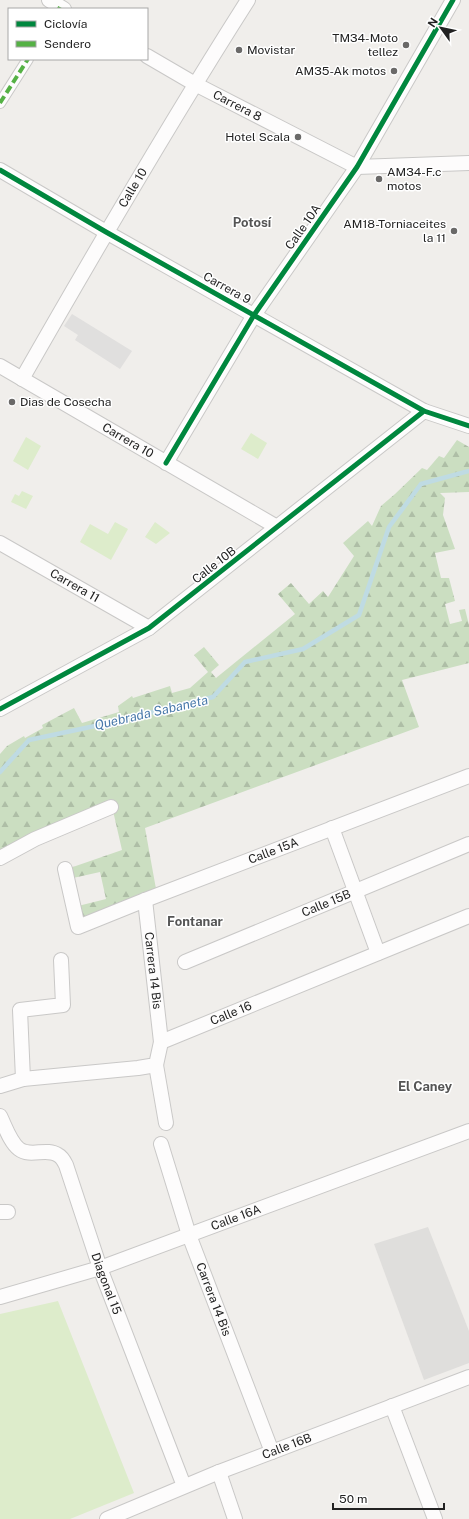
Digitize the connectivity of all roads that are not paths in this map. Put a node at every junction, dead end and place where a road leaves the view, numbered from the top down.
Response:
1 (248, 0) edge
2 (453, 0) edge
3 (148, 57) edge
4 (27, 60) edge
5 (195, 84) junction
6 (0, 103) edge
7 (469, 163) edge
8 (357, 167) junction
9 (0, 170) edge
10 (106, 232) junction
11 (254, 315) junction
12 (0, 366) edge
13 (22, 379) junction
14 (424, 411) junction
15 (469, 426) edge
16 (166, 463) junction
17 (277, 527) junction
18 (0, 543) edge
19 (149, 628) junction
20 (0, 709) edge
21 (469, 776) edge
22 (112, 807) dead end
23 (332, 828) junction
24 (469, 844) edge
25 (0, 858) edge
26 (65, 869) dead end
27 (355, 891) junction
28 (145, 900) junction
29 (469, 916) edge
30 (378, 954) junction
31 (61, 960) dead end
32 (184, 962) dead end
33 (161, 1042) junction
34 (156, 1065) junction
35 (23, 1079) junction
36 (0, 1086) edge
37 (0, 1116) edge
38 (166, 1123) dead end
39 (469, 1131) edge
40 (161, 1144) dead end
41 (189, 1236) junction
42 (100, 1268) junction
43 (0, 1297) edge
44 (469, 1377) edge
45 (392, 1406) junction
46 (272, 1452) junction
47 (219, 1472) junction
48 (184, 1486) junction
49 (107, 1519) edge
50 (235, 1519) edge
51 (436, 1519) edge

1 - 5 street, Calle 10
2 - 8 street, Calle 10A
3 - 5 street, Carrera 8
4 - 6 street
5 - 8 street, Carrera 8
5 - 10 street, Calle 10
7 - 8 street, Carrera 8
8 - 11 street, Calle 10A
9 - 10 street, Carrera 9
10 - 11 street, Carrera 9
10 - 13 street, Calle 10
11 - 14 street, Carrera 9
11 - 16 street, Calle 10A
12 - 13 street, Carrera 10
13 - 16 street, Carrera 10
14 - 15 street, Carrera 9
14 - 17 street, Calle 10B
16 - 17 street, Carrera 10
17 - 19 street, Calle 10B
18 - 19 street, Carrera 11
19 - 20 street, Calle 10B
21 - 23 street, Calle 15A
22 - 25 street
23 - 27 street
23 - 28 street, Calle 15A
24 - 27 street, Calle 15B
26 - 28 street, Calle 15A
27 - 30 street
27 - 32 street, Calle 15B
28 - 33 street, Carrera 14 Bis
29 - 30 street, Calle 16
30 - 33 street, Calle 16
31 - 35 street
33 - 34 street
34 - 35 street
34 - 38 street
35 - 36 street
37 - 42 street, Diagonal 15
39 - 41 street, Calle 16A
40 - 41 street, Carrera 14 Bis
41 - 42 street, Calle 16A
41 - 46 street, Carrera 14 Bis
42 - 43 street, Calle 16A
42 - 48 street, Diagonal 15
44 - 45 street, Calle 16B
45 - 46 street, Calle 16B
45 - 51 street
46 - 47 street, Calle 16B
47 - 48 street, Calle 16B
47 - 50 street
48 - 49 street, Calle 16B

